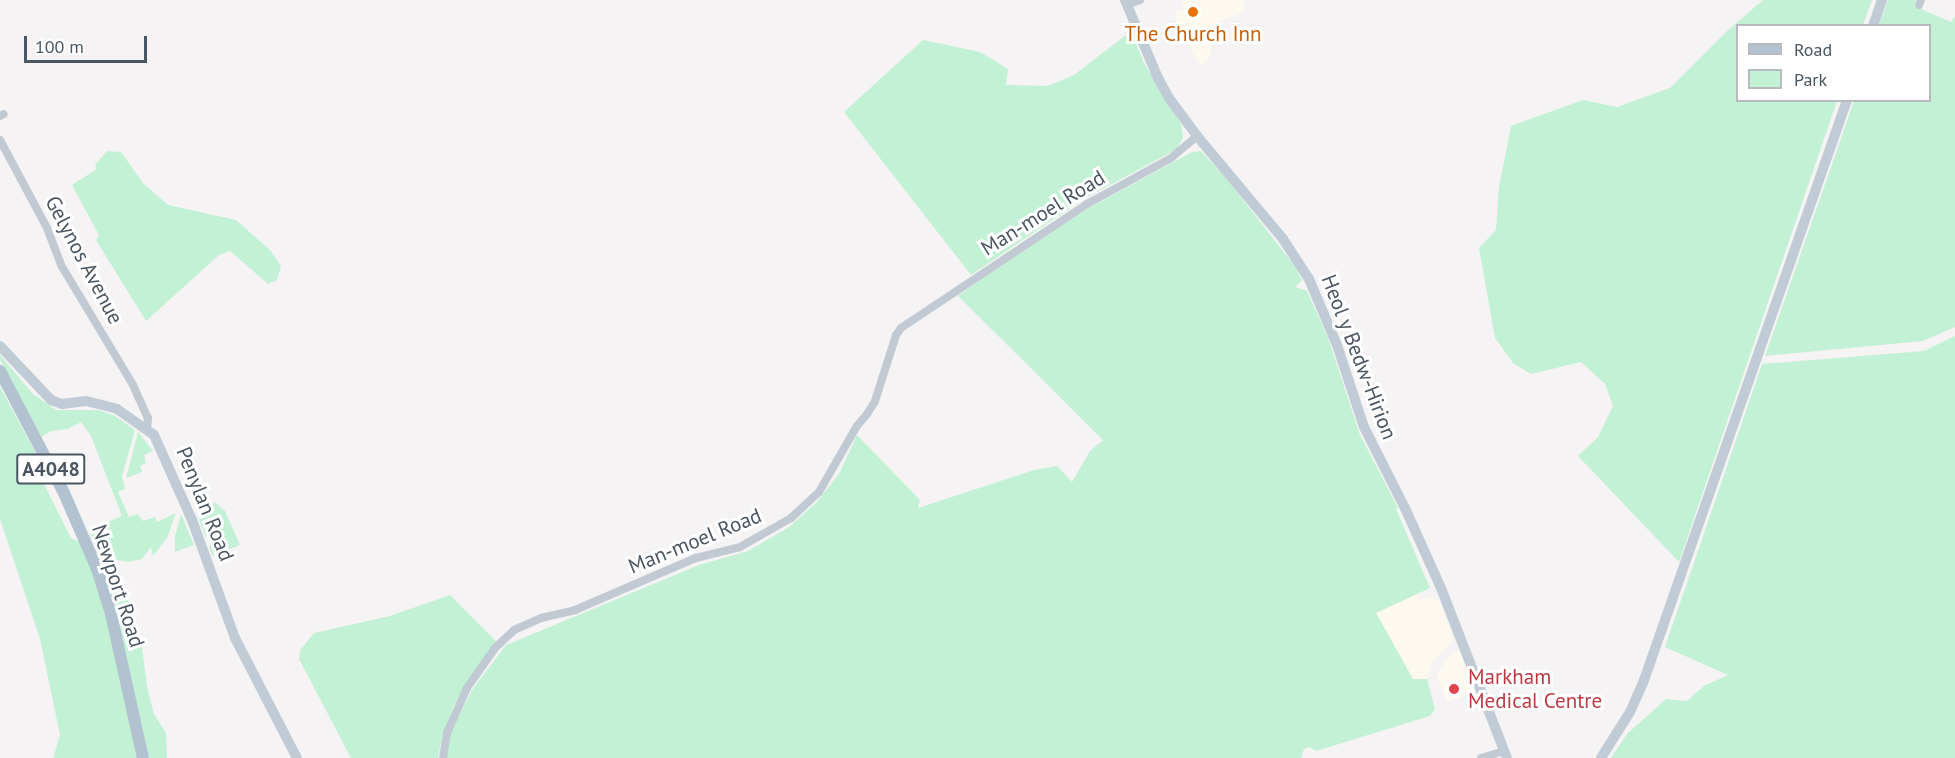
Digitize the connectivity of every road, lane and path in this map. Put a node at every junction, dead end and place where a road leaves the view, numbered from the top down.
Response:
1 (1140, 0) edge
2 (1882, 0) edge
3 (1126, 2) edge
4 (1874, 24) edge
5 (1845, 102) edge
6 (1197, 136) junction
7 (0, 140) edge
8 (0, 346) edge
9 (0, 371) edge
10 (147, 429) junction
11 (1505, 754) edge
12 (143, 758) edge
13 (297, 758) edge
14 (442, 758) edge
15 (1481, 758) edge
16 (1601, 758) edge

1 - 3 street
2 - 4 main road
3 - 6 main road, Heol y Bedw-Hirion
5 - 16 main road
6 - 11 main road, Heol y Bedw-Hirion
6 - 14 street, Man-moel Road
7 - 10 street, Gelynos Avenue
8 - 10 main road, Penylan Road
9 - 12 main road, Newport Road / A4048
10 - 13 main road, Penylan Road
11 - 15 street

